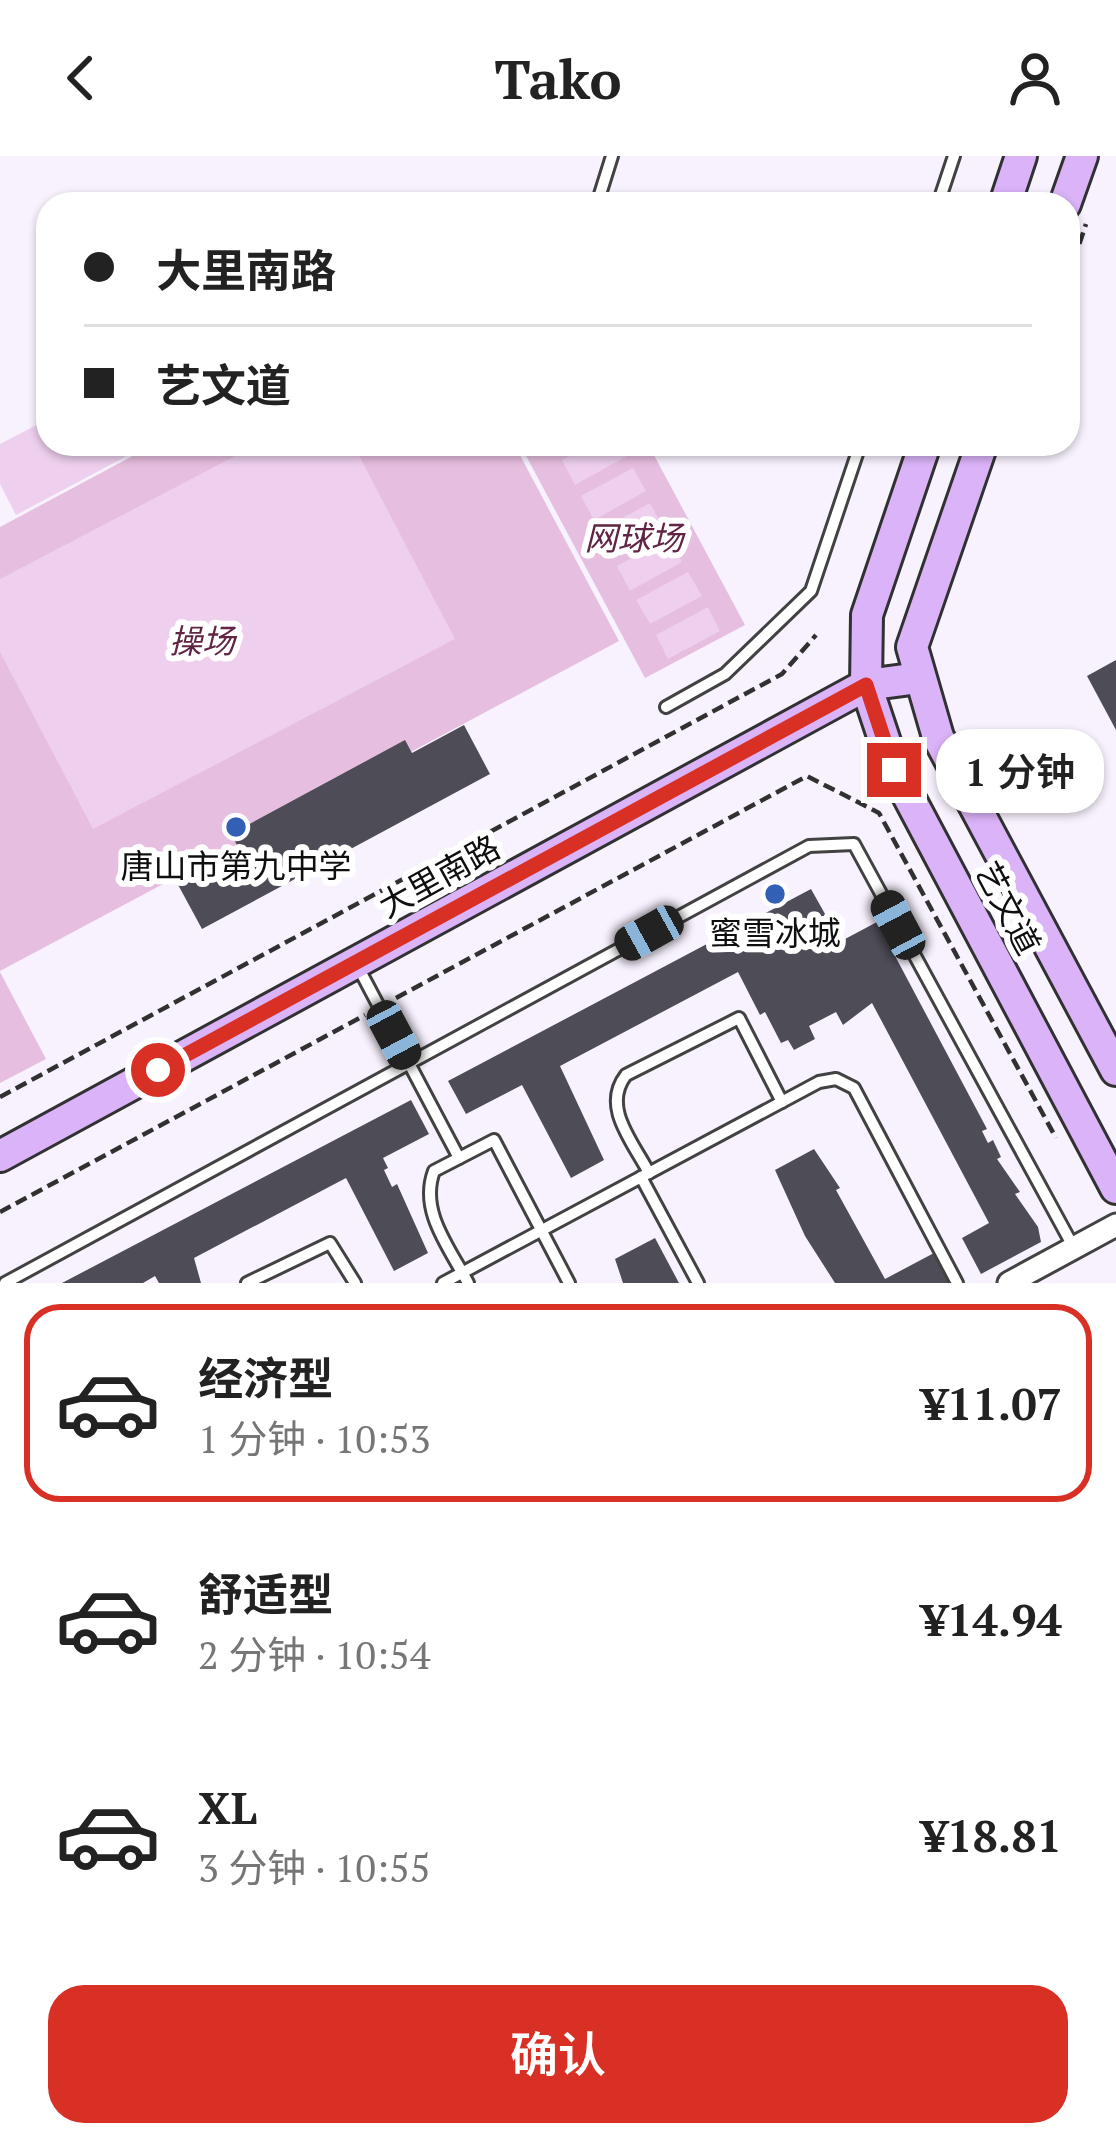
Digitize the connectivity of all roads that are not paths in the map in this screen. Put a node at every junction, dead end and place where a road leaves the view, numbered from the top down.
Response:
1 (612, 156) edge
2 (954, 156) edge
3 (1021, 156) edge
4 (1082, 156) edge
5 (601, 192) edge
6 (942, 192) edge
7 (1009, 192) edge
8 (1069, 192) edge
9 (855, 456) edge
10 (921, 456) edge
11 (978, 456) edge
12 (920, 679) junction
13 (866, 685) junction
14 (666, 706) dead end
15 (356, 962) junction
16 (409, 1063) junction
17 (1116, 1070) edge
18 (782, 1102) junction
19 (0, 1156) edge
20 (459, 1158) junction
21 (645, 1175) junction
22 (1116, 1188) edge
23 (1116, 1225) edge
24 (542, 1230) junction
25 (1074, 1248) junction
26 (465, 1278) edge
27 (5, 1283) edge
28 (247, 1283) edge
29 (355, 1283) edge
30 (443, 1283) edge
31 (569, 1283) edge
32 (698, 1283) edge
33 (957, 1283) edge
34 (1009, 1283) edge

1 - 5 lane
2 - 6 lane
3 - 7 main road
4 - 8 main road
9 - 14 lane
10 - 13 main road, 艺文道
11 - 12 main road, 艺文道
12 - 13 main road, 大里南路
12 - 17 main road, 艺文道
13 - 15 main road, 大里南路
13 - 22 main road, 艺文道
15 - 16 lane
15 - 19 main road, 大里南路
16 - 20 lane
16 - 25 lane
16 - 27 lane
18 - 21 lane
18 - 21 lane
18 - 33 lane
20 - 24 lane
20 - 26 lane
21 - 24 lane
21 - 32 lane
23 - 25 street
24 - 26 lane
24 - 31 lane
25 - 34 street
26 - 30 lane
28 - 29 lane

